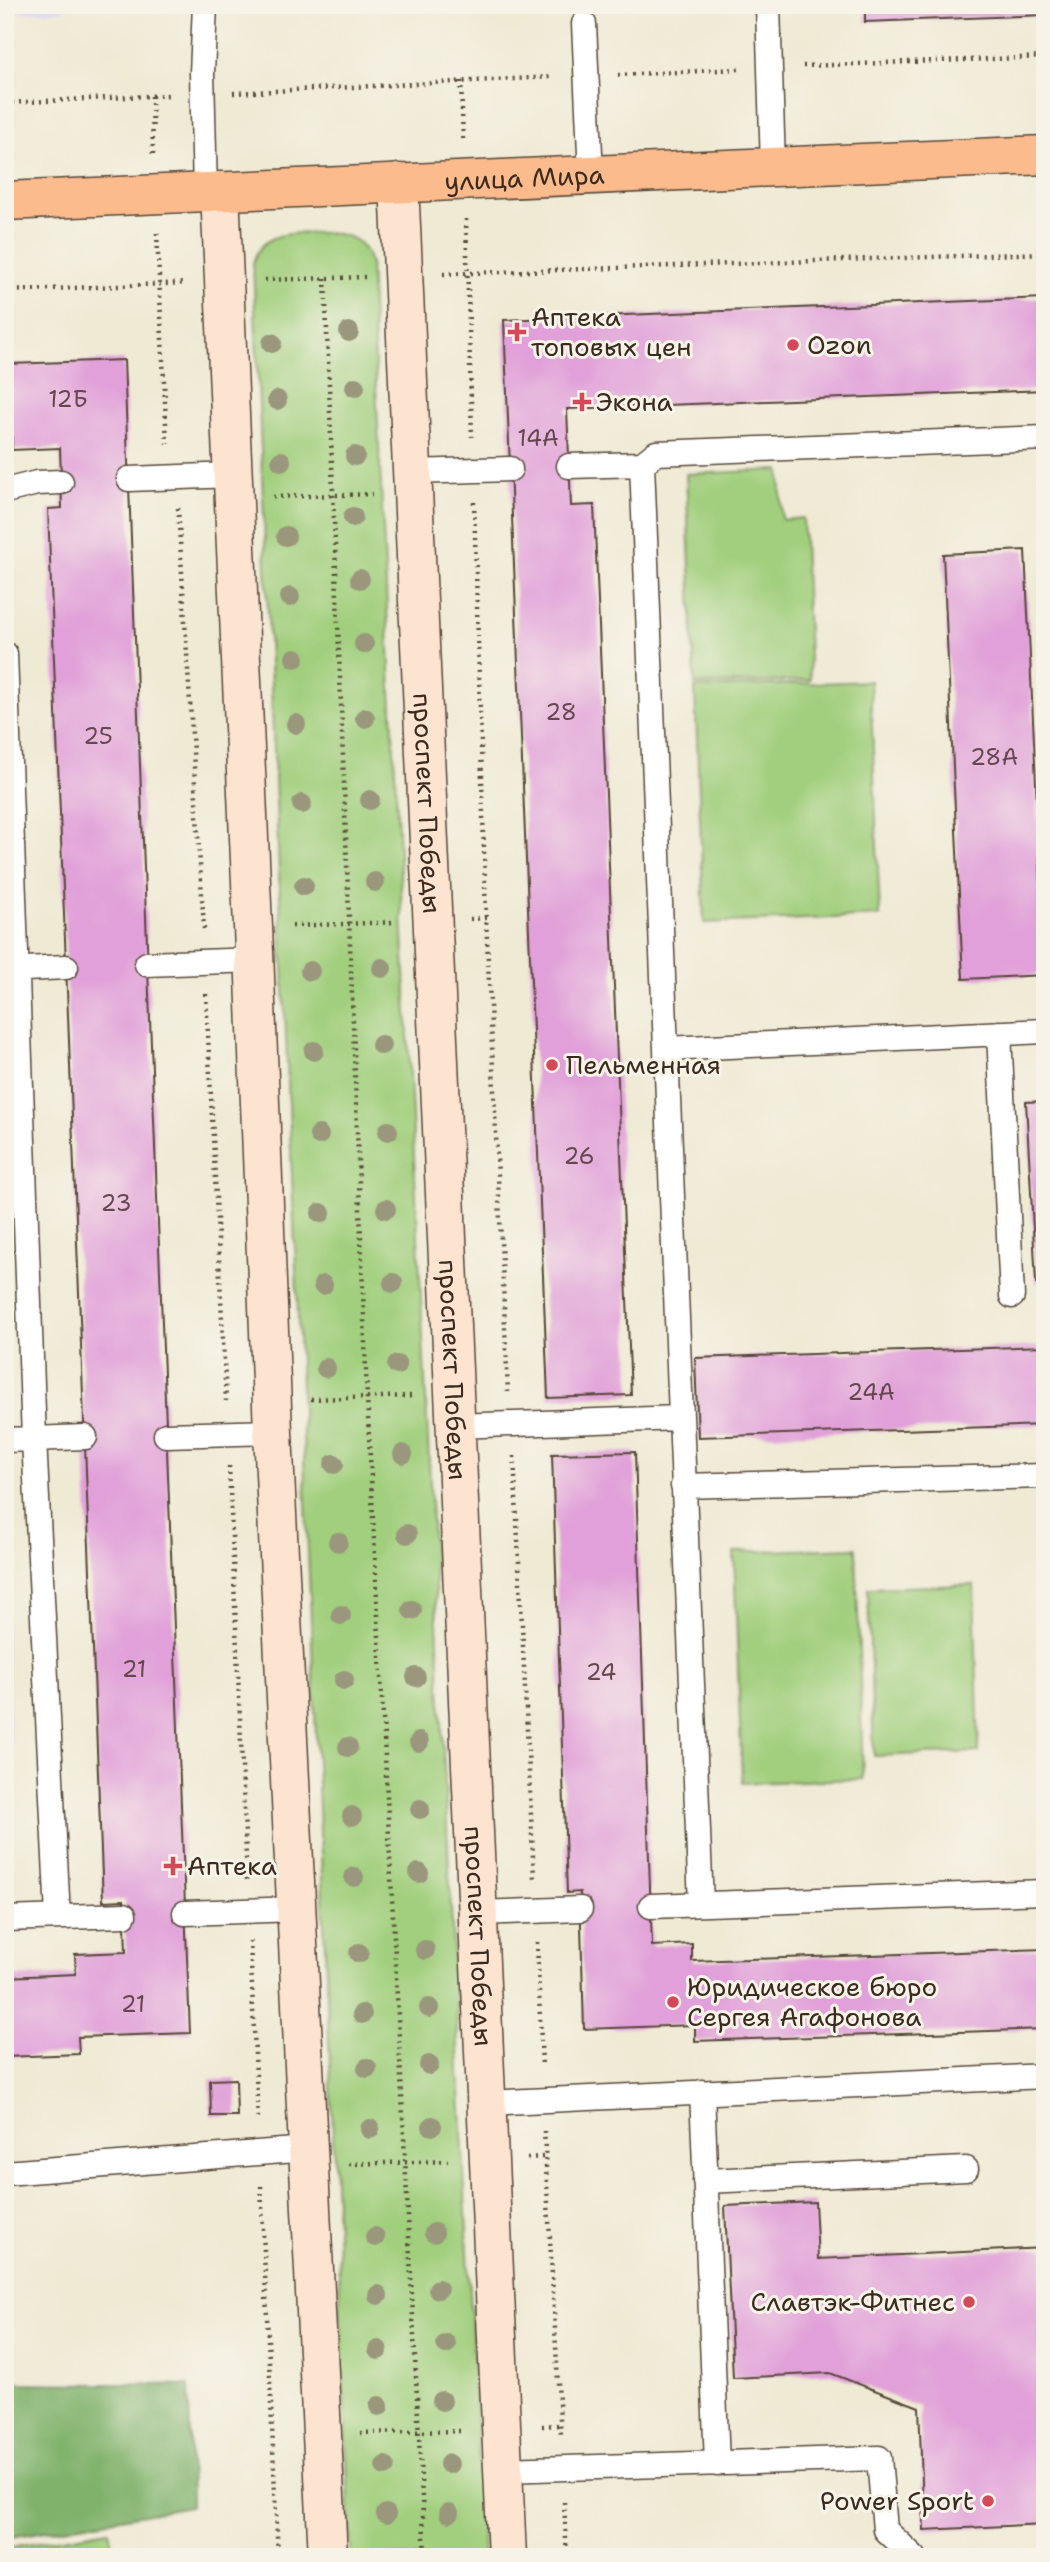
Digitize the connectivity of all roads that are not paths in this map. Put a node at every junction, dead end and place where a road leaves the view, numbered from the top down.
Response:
1 (205, 5) edge
2 (768, 5) edge
3 (584, 24) dead end
4 (1045, 155) edge
5 (773, 167) junction
6 (591, 175) junction
7 (399, 183) junction
8 (213, 192) junction
9 (5, 201) edge
10 (1045, 438) edge
11 (642, 464) junction
12 (569, 466) dead end
13 (510, 469) dead end
14 (129, 479) dead end
15 (61, 482) dead end
16 (412, 483) junction
17 (233, 487) junction
18 (5, 491) edge
19 (5, 654) edge
20 (254, 944) junction
21 (147, 964) dead end
22 (66, 967) dead end
23 (11, 969) edge
24 (1045, 1031) edge
25 (999, 1033) junction
26 (666, 1049) junction
27 (1012, 1296) dead end
28 (455, 1410) junction
29 (272, 1416) junction
30 (680, 1418) junction
31 (166, 1436) dead end
32 (85, 1437) dead end
33 (34, 1439) junction
34 (5, 1440) edge
35 (1045, 1476) edge
36 (683, 1486) junction
37 (1045, 1892) edge
38 (701, 1904) junction
39 (650, 1906) dead end
40 (297, 1909) junction
41 (580, 1909) dead end
42 (185, 1913) dead end
43 (478, 1913) junction
44 (124, 1915) dead end
45 (58, 1917) junction
46 (5, 1919) edge
47 (1045, 2076) edge
48 (702, 2092) junction
49 (486, 2103) junction
50 (309, 2158) junction
51 (965, 2169) dead end
52 (5, 2173) edge
53 (705, 2181) junction
54 (717, 2464) junction
55 (503, 2470) junction
56 (328, 2557) edge
57 (507, 2557) edge
58 (914, 2557) edge

1 - 8 lane
2 - 5 lane
3 - 6 lane
4 - 5 main road, улица Мира
5 - 6 main road, улица Мира
6 - 7 main road, улица Мира
7 - 8 main road, улица Мира
7 - 16 main road, проспект Победы
8 - 9 main road, улица Мира
8 - 17 main road
10 - 11 lane
11 - 12 lane
11 - 26 lane
13 - 16 lane
14 - 17 lane
15 - 18 lane
16 - 28 main road, проспект Победы
17 - 20 main road
19 - 23 lane
20 - 21 lane
20 - 29 main road
22 - 23 lane
23 - 33 lane
24 - 25 lane
25 - 26 lane
25 - 27 lane
26 - 30 lane
28 - 30 lane
28 - 43 main road, проспект Победы
29 - 31 lane
29 - 40 main road
30 - 36 lane
32 - 33 lane
33 - 34 lane
33 - 45 lane
35 - 36 lane
36 - 38 lane
37 - 38 lane
38 - 39 lane
40 - 42 lane
40 - 50 main road
41 - 43 lane
43 - 49 main road, проспект Победы
44 - 45 lane
45 - 46 lane
47 - 48 lane
48 - 49 lane
48 - 53 lane
49 - 55 main road, проспект Победы
50 - 52 lane
50 - 56 main road
51 - 53 lane
53 - 54 lane
54 - 55 lane
54 - 58 lane
55 - 57 main road, проспект Победы

